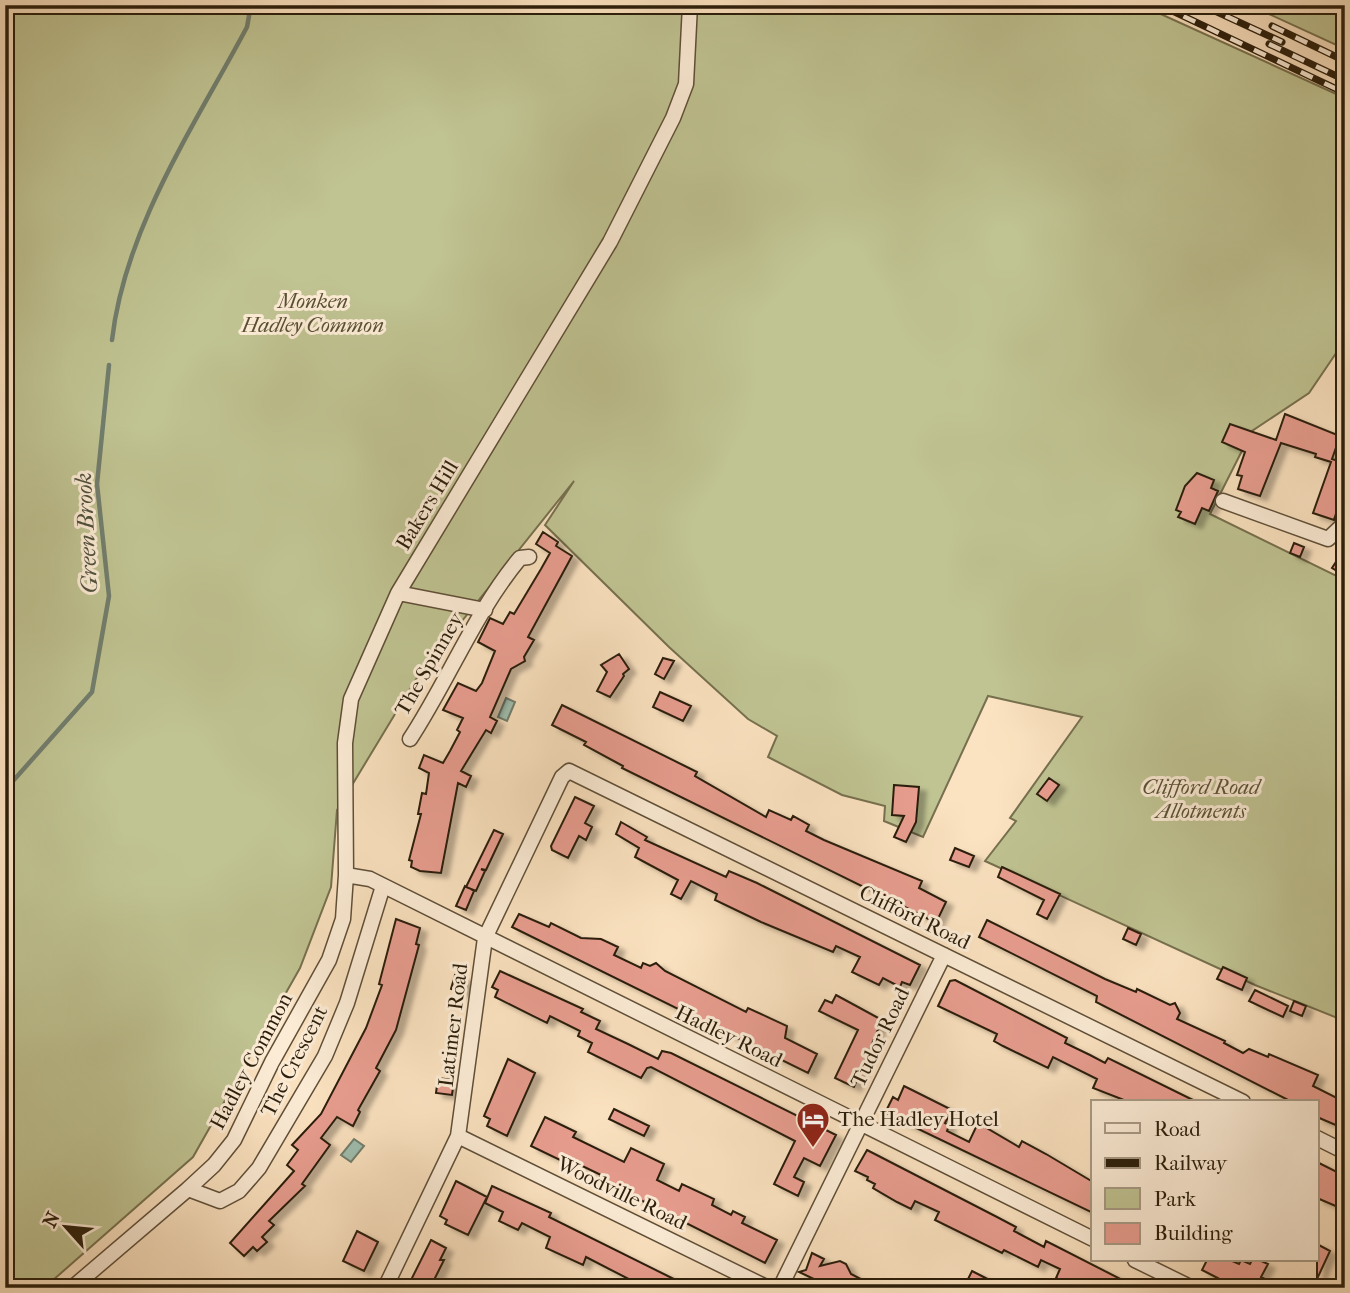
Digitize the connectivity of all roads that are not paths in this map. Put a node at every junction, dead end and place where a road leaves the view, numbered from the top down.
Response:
1 (690, 5) edge
2 (1223, 502) dead end
3 (1345, 523) edge
4 (529, 557) dead end
5 (398, 593) junction
6 (485, 610) junction
7 (410, 739) dead end
8 (569, 771) joint
9 (346, 875) junction
10 (383, 886) junction
11 (485, 938) junction
12 (944, 955) junction
13 (1239, 1100) edge
14 (861, 1124) junction
15 (458, 1136) junction
16 (1318, 1138) edge
17 (1345, 1152) edge
18 (188, 1189) junction
19 (1091, 1238) edge
20 (1139, 1262) edge
21 (72, 1288) edge
22 (386, 1288) edge
23 (768, 1288) edge
24 (780, 1288) edge
25 (1192, 1288) edge

1 - 5 street, Bakers Hill
2 - 3 street
4 - 6 street, The Spinney
5 - 6 street, The Spinney
5 - 9 street, Bakers Hill
6 - 7 street, The Spinney
8 - 11 street, Latimer Road
8 - 12 street, Clifford Road
9 - 10 street, Hadley Road
9 - 18 street, Hadley Common
10 - 11 street, Hadley Road
10 - 18 street, The Crescent
11 - 14 street, Hadley Road
11 - 15 street, Latimer Road
12 - 13 street, Clifford Road
12 - 14 street, Tudor Road
14 - 19 street, Hadley Road
14 - 24 street, Tudor Road
15 - 22 street, Latimer Road
15 - 23 street, Woodville Road
16 - 17 street
18 - 21 street, Hadley Common
20 - 25 street

